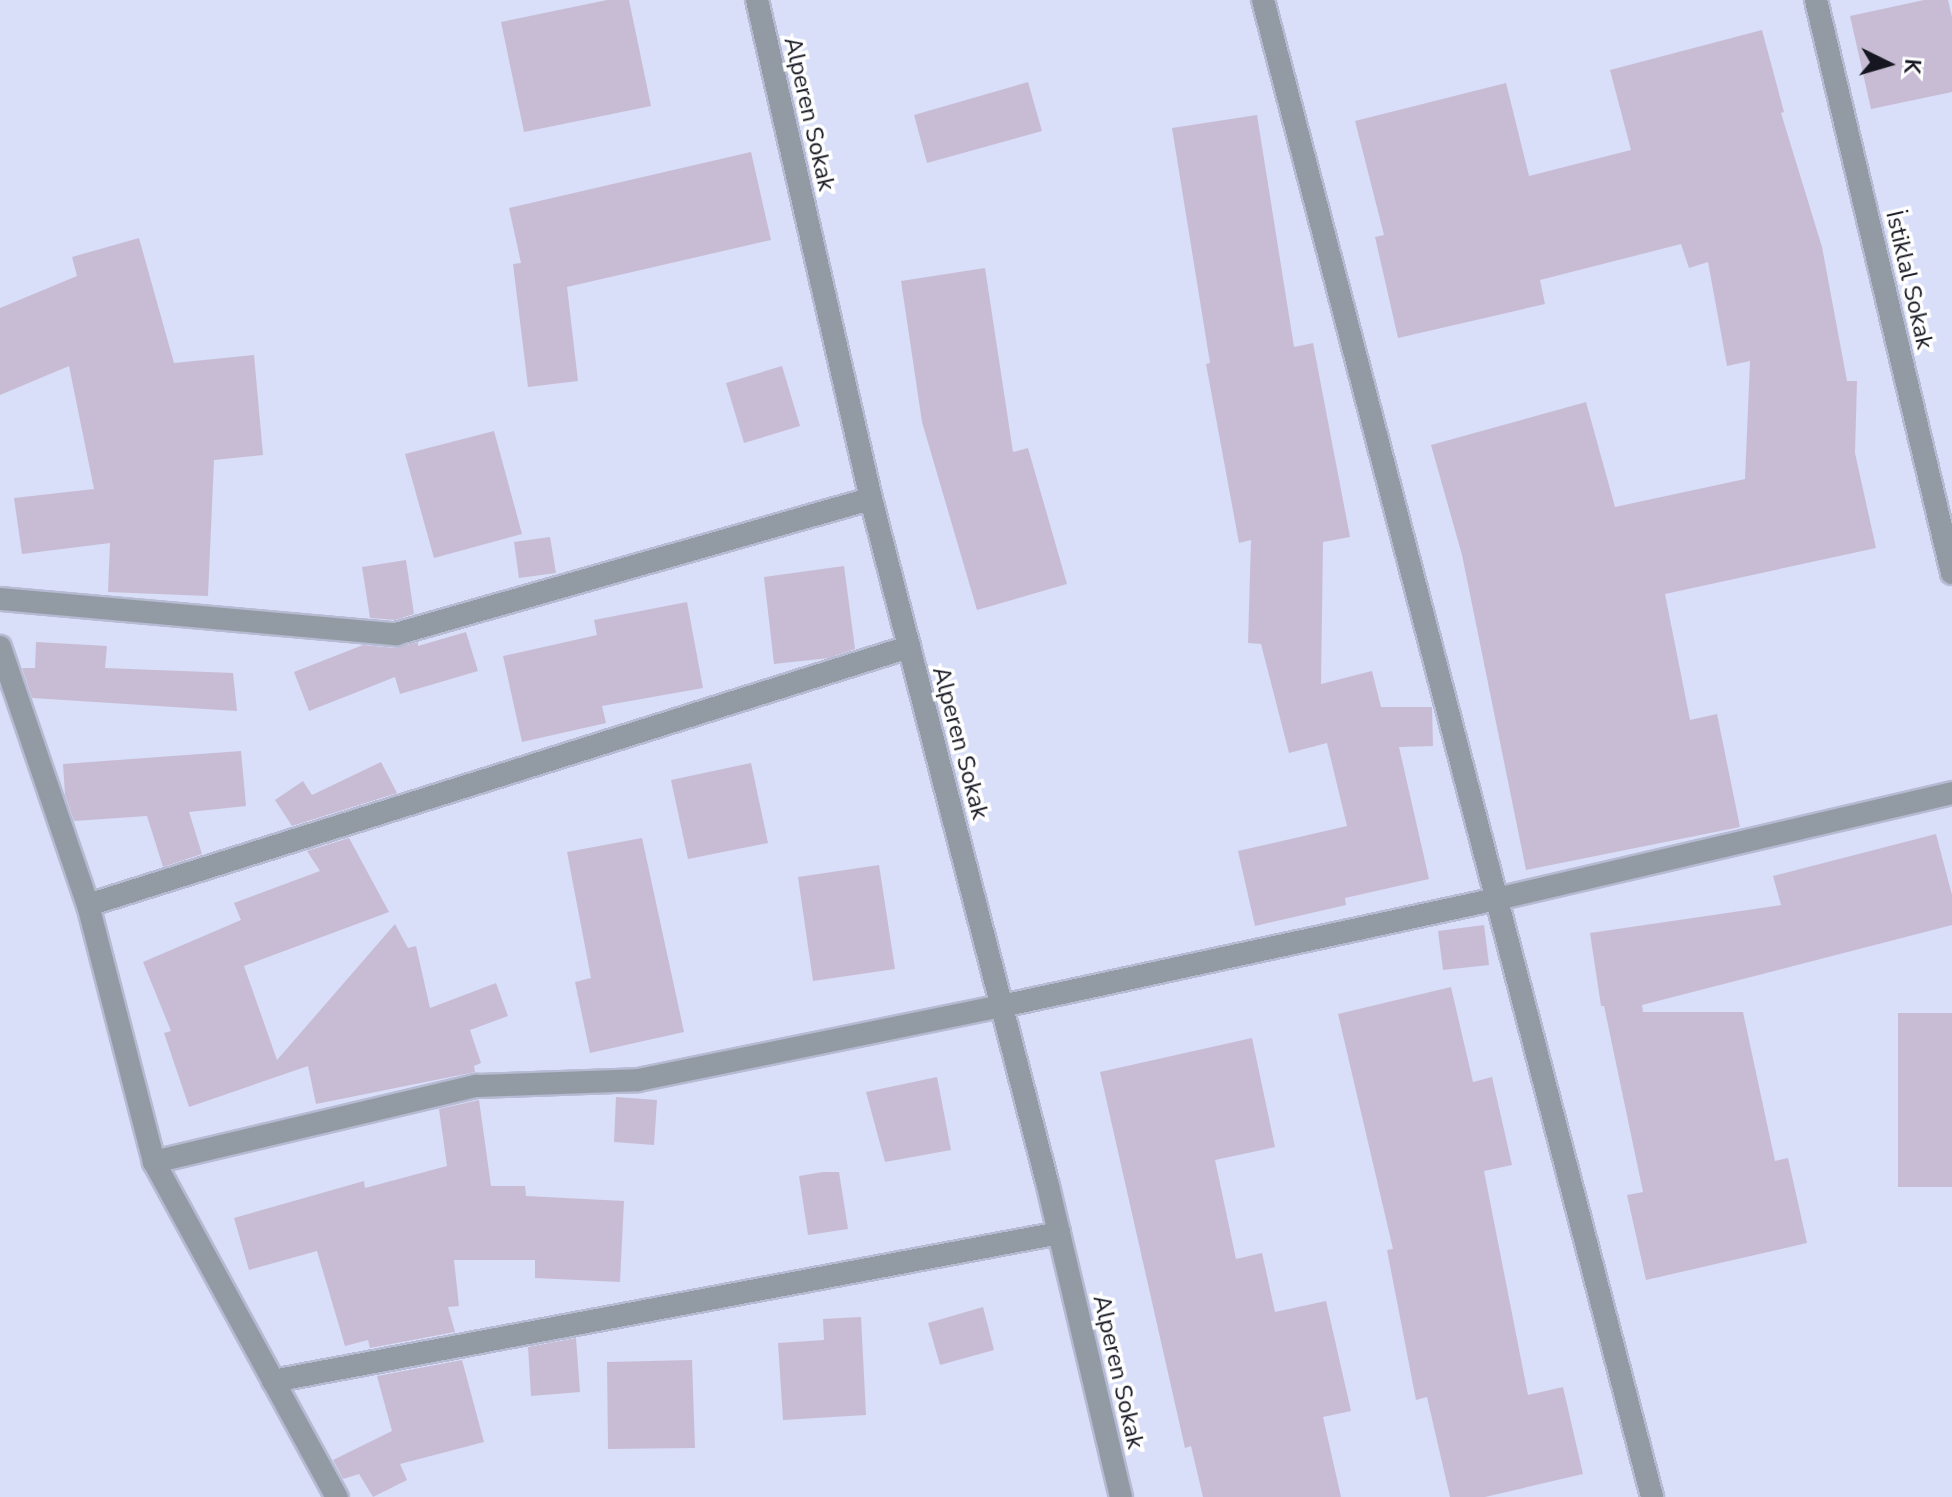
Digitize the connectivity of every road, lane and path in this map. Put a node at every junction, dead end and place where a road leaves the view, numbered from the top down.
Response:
1 (757, 0) edge
2 (1263, 0) edge
3 (1816, 0) edge
4 (871, 499) junction
5 (1952, 573) edge
6 (0, 599) edge
7 (0, 647) edge
8 (909, 647) junction
9 (1952, 793) edge
10 (1497, 899) junction
11 (88, 905) junction
12 (1002, 1006) junction
13 (154, 1162) junction
14 (1059, 1233) junction
15 (273, 1381) junction
16 (337, 1497) edge
17 (1121, 1497) edge
18 (1652, 1497) edge

1 - 4 street, Alperen Sokak
2 - 10 street
3 - 5 street, İstiklal Sokak
4 - 6 street
4 - 8 street, Alperen Sokak
7 - 11 street
8 - 11 street
8 - 12 street, Alperen Sokak
9 - 10 street
10 - 12 street
10 - 18 street
11 - 13 street
12 - 13 street
12 - 14 street, Alperen Sokak
13 - 15 street
14 - 15 street
14 - 17 street, Alperen Sokak
15 - 16 street

